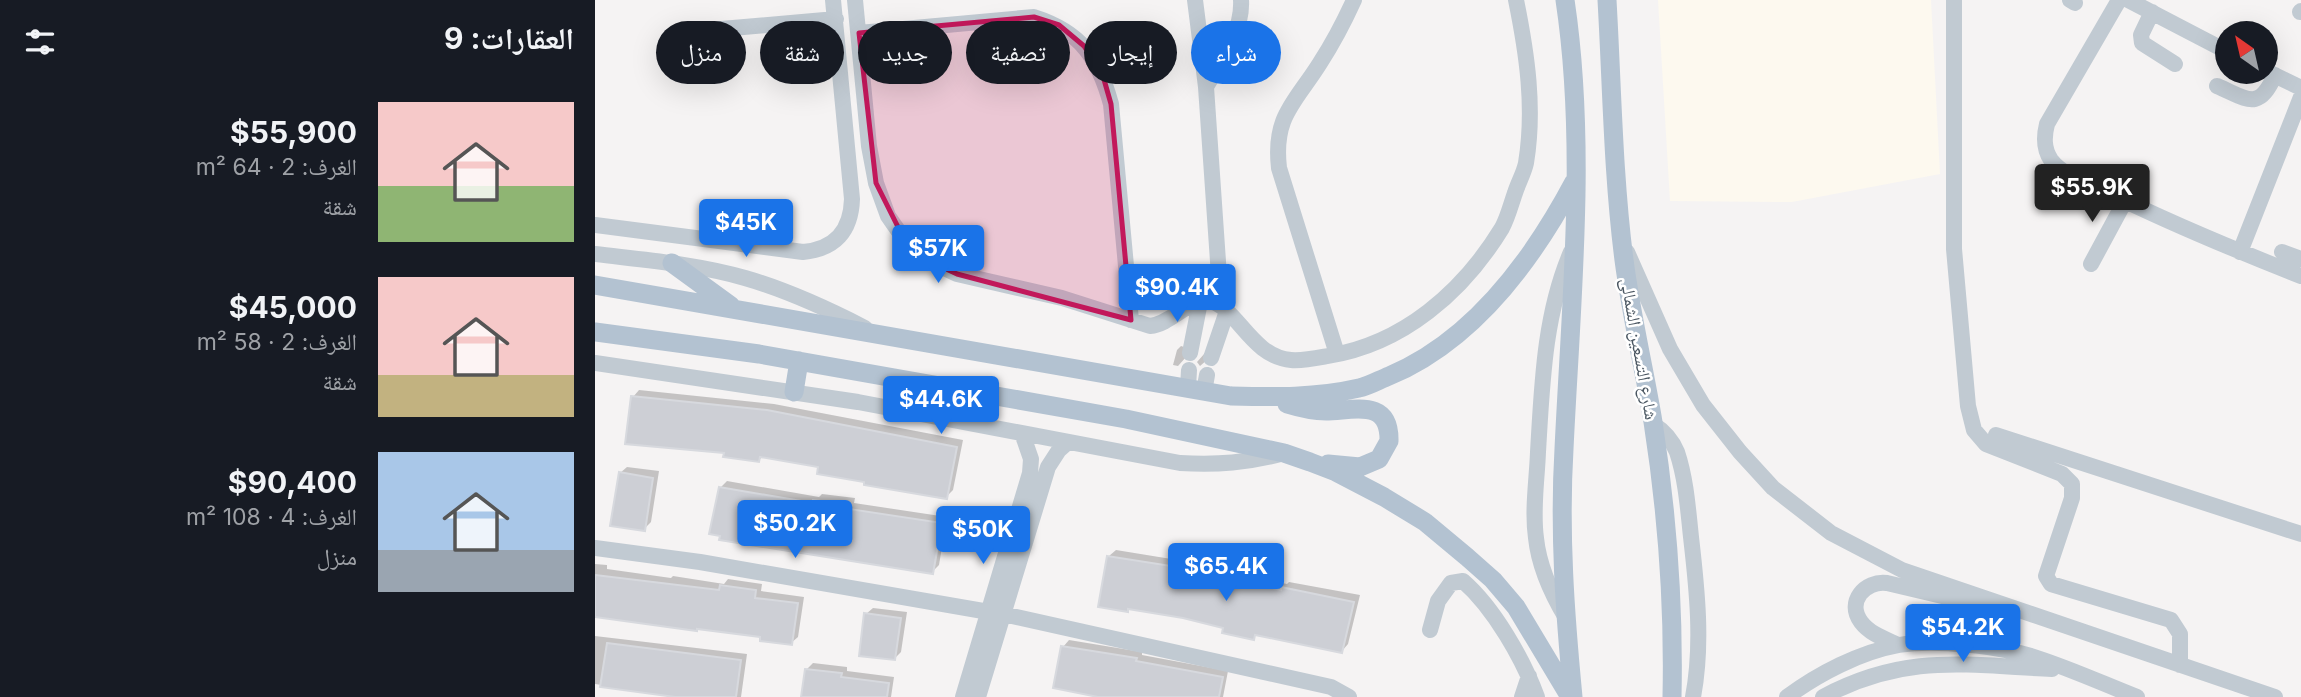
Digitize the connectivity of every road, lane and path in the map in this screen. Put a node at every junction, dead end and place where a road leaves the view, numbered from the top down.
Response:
1 (834, 0) edge
2 (855, 0) edge
3 (1195, 0) edge
4 (1241, 0) edge
5 (1354, 0) edge
6 (1516, 0) edge
7 (1565, 0) edge
8 (1607, 0) edge
9 (1954, 0) edge
10 (2119, 0) edge
11 (2128, 0) edge
12 (2152, 12) junction
13 (836, 19) junction
14 (952, 24) edge
15 (858, 25) edge
16 (746, 27) edge
17 (2215, 44) edge
18 (2175, 64) dead end
19 (2279, 77) edge
20 (864, 84) edge
21 (2269, 84) edge
22 (2217, 86) dead end
23 (1206, 87) junction
24 (2301, 88) edge
25 (2301, 97) edge
26 (1574, 182) junction
27 (2125, 201) junction
28 (595, 225) edge
29 (1622, 240) junction
30 (1574, 247) junction
31 (2240, 252) junction
32 (2282, 252) dead end
33 (595, 254) edge
34 (2301, 259) edge
35 (672, 263) junction
36 (2091, 264) dead end
37 (2301, 276) edge
38 (595, 285) edge
39 (1200, 302) junction
40 (735, 308) junction
41 (1224, 308) junction
42 (1131, 320) junction
43 (595, 332) edge
44 (876, 334) junction
45 (1190, 353) dead end
46 (1337, 354) junction
47 (799, 361) junction
48 (595, 363) edge
49 (1200, 376) junction
50 (794, 392) junction
51 (1272, 397) junction
52 (1653, 424) junction
53 (1022, 433) junction
54 (1996, 435) dead end
55 (1069, 442) junction
56 (1284, 453) junction
57 (1310, 462) junction
58 (2301, 534) edge
59 (595, 548) edge
60 (2000, 604) junction
61 (996, 613) junction
62 (1566, 618) junction
63 (1430, 630) dead end
64 (1898, 645) junction
65 (2180, 665) junction
66 (2064, 669) junction
67 (1529, 676) junction
68 (963, 697) edge
69 (978, 697) edge
70 (1349, 697) edge
71 (1522, 697) edge
72 (1537, 697) edge
73 (1572, 697) edge
74 (1672, 697) edge
75 (1693, 697) edge
76 (1787, 697) edge
77 (1823, 697) edge
78 (2137, 697) edge
79 (2274, 697) edge

1 - 13 street
2 - 15 street
3 - 23 street
4 - 23 street
5 - 46 street
6 - 46 street
7 - 26 main road
8 - 29 main road, شارع التسعين الشمالى
9 - 65 street
10 - 27 street
11 - 12 street
12 - 17 street
12 - 18 street
13 - 16 street
13 - 28 street
14 - 42 street
19 - 24 street
20 - 42 street
21 - 22 street
23 - 41 street
25 - 31 street
26 - 30 main road
26 - 51 main road
27 - 31 street
27 - 36 street
29 - 52 main road, شارع التسعين الشمالى
29 - 60 street
30 - 62 main road
30 - 62 street
31 - 37 street
32 - 34 street
33 - 35 street
35 - 40 main road
35 - 44 street
38 - 40 main road
39 - 41 street
39 - 42 street
39 - 45 street
40 - 44 main road
41 - 46 street
41 - 49 street
43 - 47 main road
44 - 49 main road
47 - 50 main road
47 - 56 main road
48 - 50 street
49 - 51 main road
50 - 53 street
51 - 57 main road
52 - 74 main road, شارع التسعين الشمالى
52 - 75 street
53 - 55 street
53 - 61 street
54 - 58 street
55 - 56 street
55 - 61 street
56 - 57 main road
57 - 73 main road
59 - 61 street
60 - 64 street
60 - 65 street
61 - 68 street
61 - 69 street
61 - 70 street
62 - 73 main road
63 - 67 street
64 - 66 street
64 - 76 street
65 - 79 street
66 - 77 street
66 - 78 street
67 - 71 street
67 - 72 street

